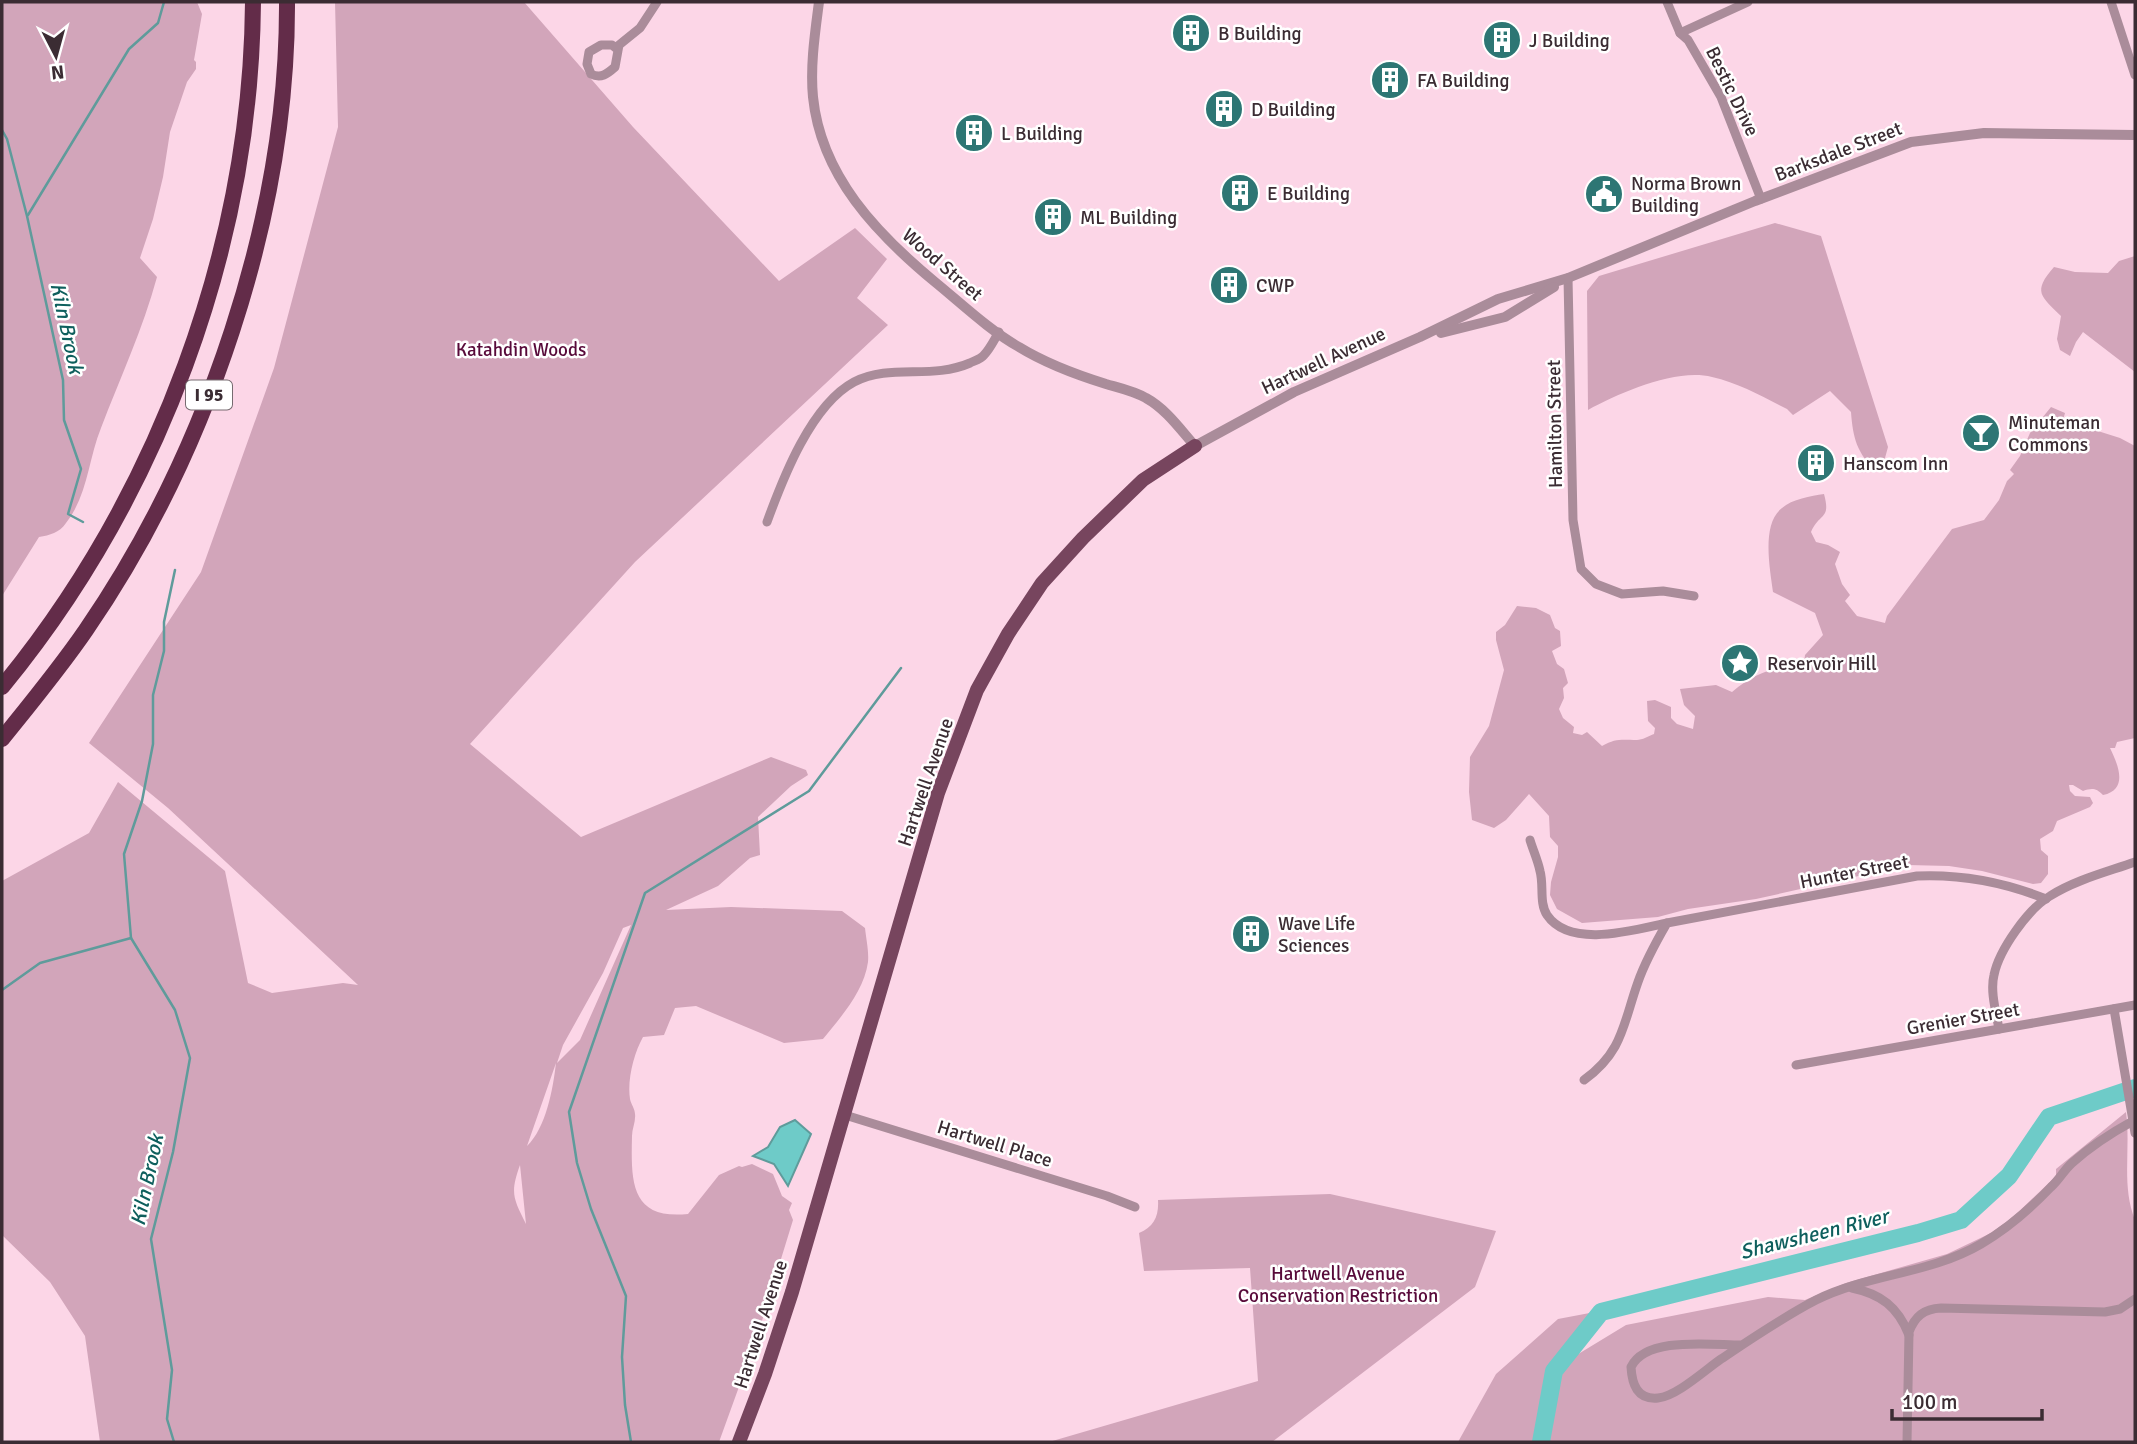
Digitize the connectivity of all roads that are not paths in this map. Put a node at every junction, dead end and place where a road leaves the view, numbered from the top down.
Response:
1 (253, 2) edge
2 (287, 2) edge
3 (657, 2) edge
4 (819, 2) edge
5 (1667, 2) edge
6 (1748, 2) edge
7 (2111, 2) edge
8 (1680, 33) junction
9 (617, 49) dead end
10 (2135, 75) edge
11 (2135, 135) edge
12 (1761, 199) junction
13 (1568, 278) junction
14 (1498, 299) joint
15 (1505, 317) joint
16 (999, 332) junction
17 (1420, 337) junction
18 (1195, 446) junction
19 (767, 522) dead end
20 (1694, 596) dead end
21 (2, 687) edge
22 (2, 739) edge
23 (1530, 840) dead end
24 (2135, 862) edge
25 (2046, 899) junction
26 (1667, 923) junction
27 (2135, 1005) edge
28 (2114, 1009) junction
29 (1999, 1029) junction
30 (1796, 1065) dead end
31 (1584, 1080) dead end
32 (845, 1115) junction
33 (2133, 1121) junction
34 (2135, 1133) edge
35 (1135, 1207) dead end
36 (1850, 1288) junction
37 (2135, 1299) edge
38 (1909, 1335) junction
39 (1741, 1345) junction
40 (739, 1442) edge
41 (1908, 1442) edge

1 - 21 highway, I 95
2 - 22 highway, I 95
3 - 9 street
4 - 16 street, Wood Street
5 - 8 street, Bestic Drive
6 - 8 street
7 - 10 street
8 - 12 street, Bestic Drive
11 - 12 street, Barksdale Street
12 - 13 street, Barksdale Street
13 - 14 street, Barksdale Street
13 - 15 street, Barksdale Street
13 - 20 street, Hamilton Street
14 - 17 street, Hartwell Avenue
15 - 17 street, Hartwell Avenue
16 - 18 street, Wood Street
16 - 19 street
17 - 18 street, Hartwell Avenue
18 - 32 main road, Hartwell Avenue
23 - 26 street, Hunter Street
24 - 25 street
25 - 26 street, Hunter Street
25 - 29 street
26 - 31 street
27 - 28 street, Grenier Street
28 - 29 street, Grenier Street
28 - 33 street
29 - 30 street, Grenier Street
32 - 35 street, Hartwell Place
32 - 40 main road, Hartwell Avenue
33 - 34 street
33 - 36 street
36 - 38 street
36 - 39 street
37 - 38 street
38 - 41 street
39 - 39 street

